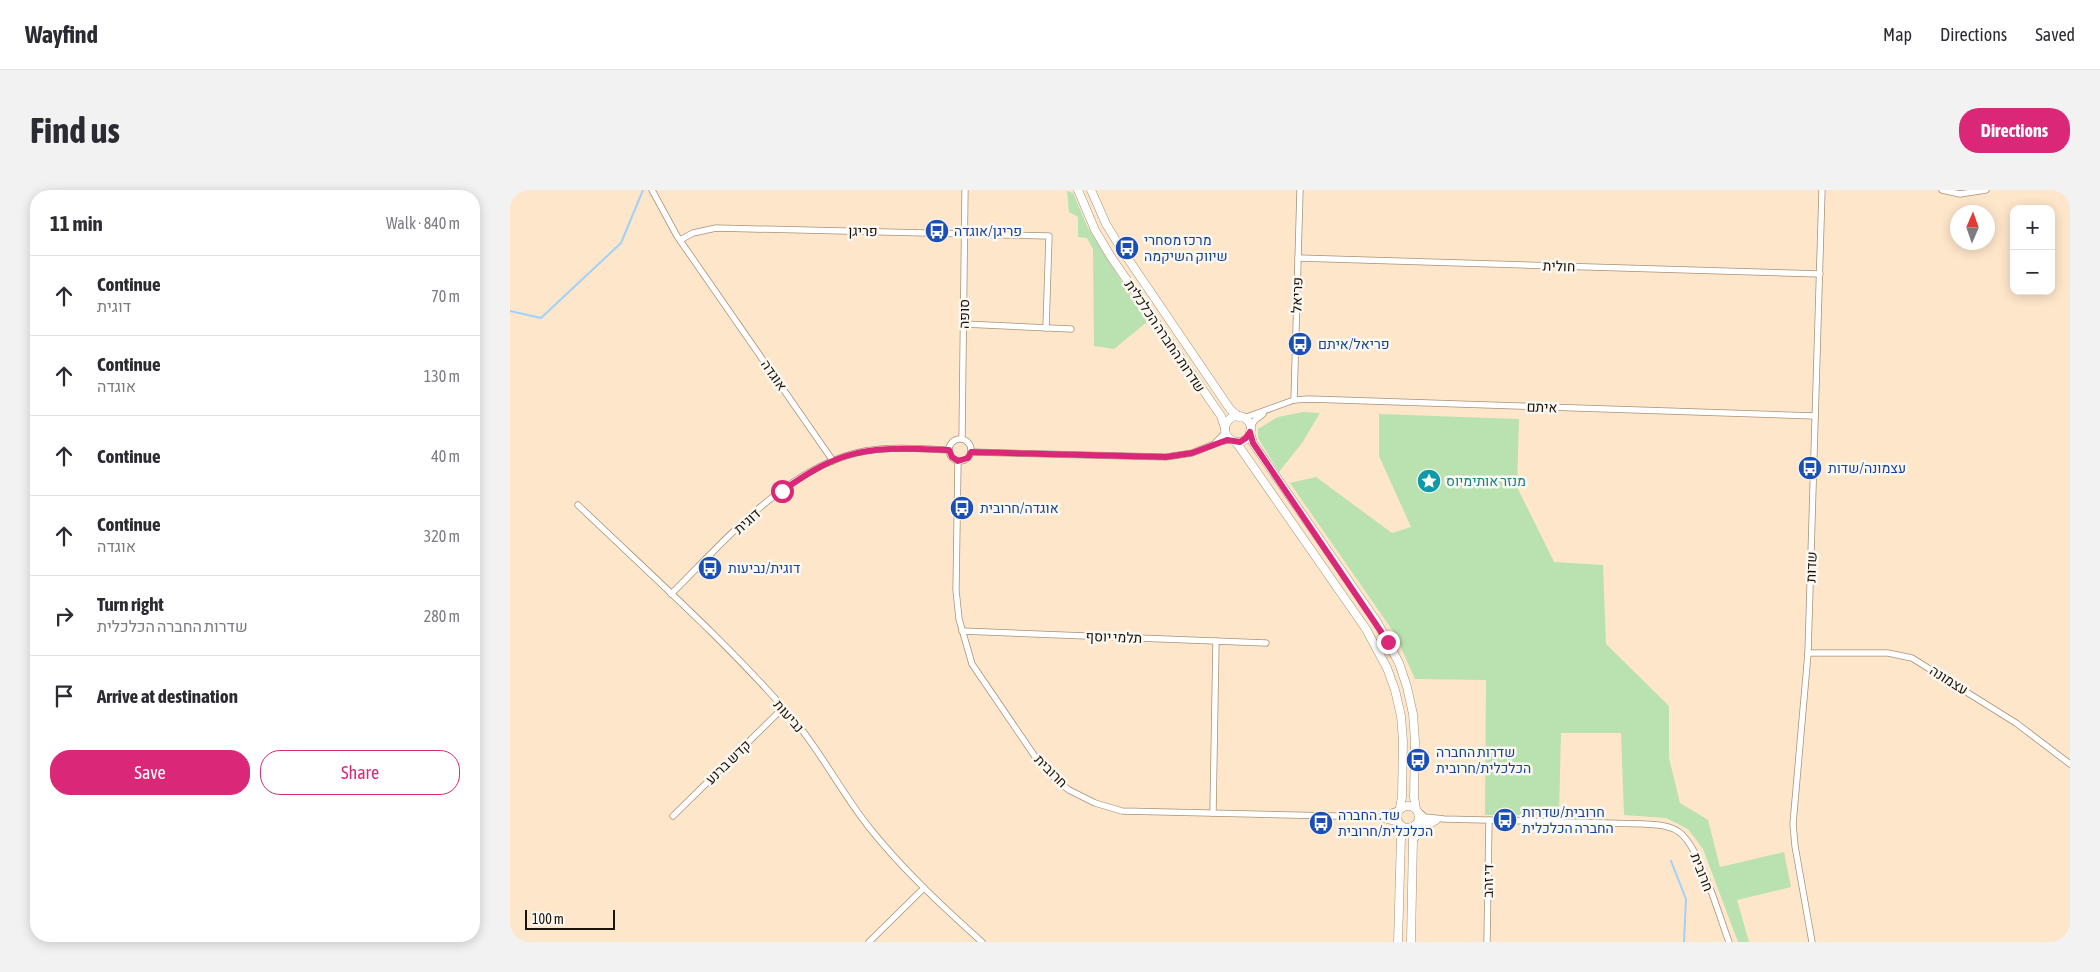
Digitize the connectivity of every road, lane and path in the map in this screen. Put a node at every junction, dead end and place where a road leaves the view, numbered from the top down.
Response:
1 (652, 190) edge
2 (965, 190) edge
3 (1078, 190) edge
4 (1091, 190) edge
5 (1300, 190) edge
6 (1822, 190) edge
7 (1942, 190) edge
8 (1986, 190) edge
9 (965, 234) junction
10 (680, 240) junction
11 (1298, 258) junction
12 (1820, 274) junction
13 (964, 324) junction
14 (1046, 328) junction
15 (1072, 330) dead end
16 (1294, 400) junction
17 (1271, 408) junction
18 (1815, 416) junction
19 (1241, 417) junction
20 (1225, 430) junction
21 (1250, 430) junction
22 (962, 439) junction
23 (1234, 441) junction
24 (1213, 444) junction
25 (949, 450) junction
26 (971, 452) junction
27 (833, 461) junction
28 (958, 461) junction
29 (578, 505) dead end
30 (671, 594) junction
31 (962, 631) junction
32 (1216, 641) junction
33 (1266, 643) dead end
34 (1808, 653) junction
35 (783, 708) junction
36 (2070, 764) edge
37 (1399, 809) junction
38 (1417, 810) junction
39 (1213, 813) junction
40 (673, 816) dead end
41 (1377, 817) junction
42 (1440, 819) junction
43 (1489, 820) junction
44 (1399, 824) junction
45 (1416, 824) junction
46 (1413, 846) junction
47 (924, 888) junction
48 (869, 942) edge
49 (982, 942) edge
50 (1398, 942) edge
51 (1411, 942) edge
52 (1487, 942) edge
53 (1729, 942) edge
54 (1812, 942) edge

1 - 10 street, אוגדה
2 - 9 street, סופה
3 - 20 main road, שדרות החברה הכלכלית
4 - 19 main road, שדרות החברה הכלכלית
5 - 11 street, פריאל
6 - 12 street, שדות
7 - 8 street
9 - 10 street, פריגן
9 - 13 street, סופה
9 - 14 street, פריגן
10 - 27 street, אוגדה
11 - 12 street, חולית
11 - 16 street, פריאל
12 - 18 street, שדות
13 - 14 street
13 - 22 street, סופה
14 - 15 street
16 - 17 street, איתם
16 - 18 street, איתם
17 - 19 street, איתם
17 - 21 street, איתם
18 - 34 street, שדות
19 - 20 main road
19 - 21 main road
20 - 23 main road
20 - 24 street
21 - 23 main road
21 - 38 main road
22 - 25 street
22 - 26 street
23 - 24 street
23 - 37 main road
24 - 26 street
25 - 27 street
25 - 28 street
26 - 28 street
27 - 30 street, דוגית
28 - 31 street, חרובית
29 - 30 street, נביעות
30 - 35 street, נביעות
31 - 32 street, תלמי יוסף
31 - 39 street, חרובית
32 - 33 street, תלמי יוסף
32 - 39 street
34 - 36 street, עצמונה
34 - 54 street, שדות
35 - 40 street, קדש ברנע
35 - 47 street, נביעות
37 - 38 main road
37 - 41 street, חרובית
37 - 44 main road
38 - 42 street, חרובית
38 - 45 main road
39 - 41 street, חרובית
41 - 44 street, חרובית
42 - 43 street, חרובית
42 - 45 street, חרובית
42 - 46 main road
43 - 52 street, די זהב
43 - 53 street, חרובית
44 - 45 main road
44 - 50 main road
45 - 46 main road
46 - 51 main road
47 - 48 street
47 - 49 street, נביעות

